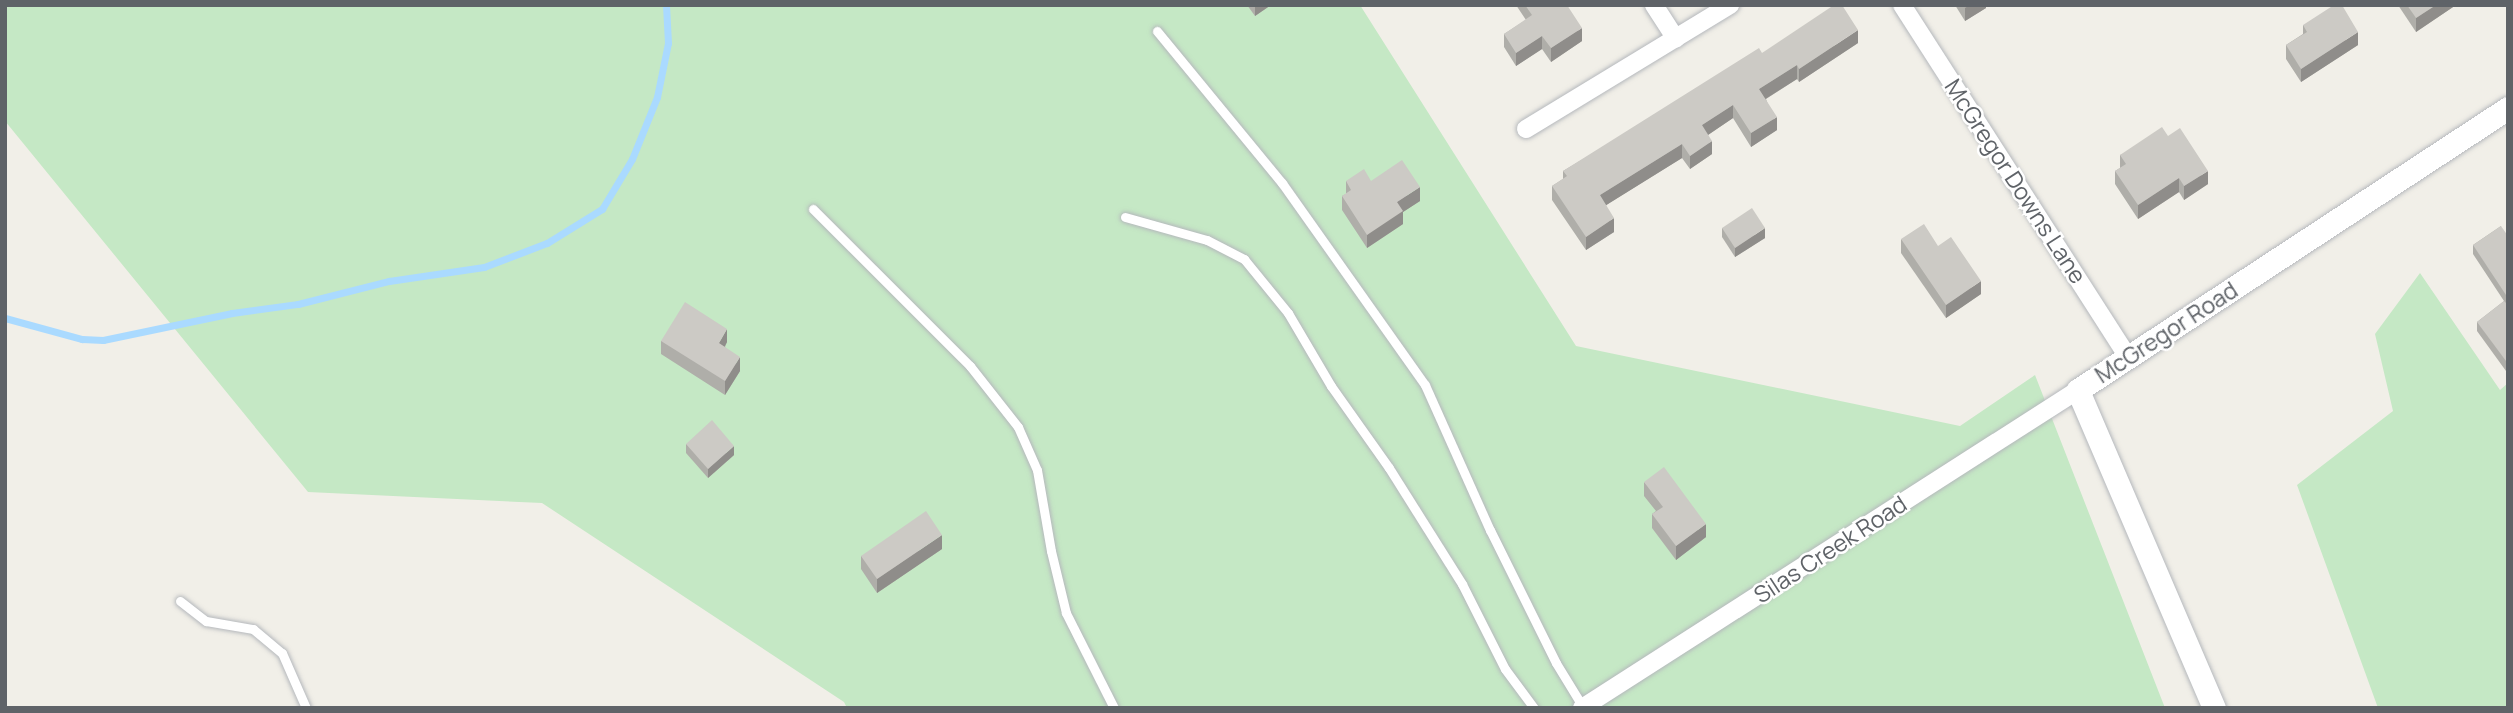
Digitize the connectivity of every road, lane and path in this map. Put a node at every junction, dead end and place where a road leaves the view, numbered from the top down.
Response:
1 (1654, 5) edge
2 (1730, 5) edge
3 (1902, 5) edge
4 (1157, 31) dead end
5 (1676, 38) junction
6 (2508, 107) edge
7 (1526, 129) dead end
8 (813, 209) dead end
9 (1125, 217) dead end
10 (2128, 357) junction
11 (2078, 390) junction
12 (180, 601) dead end
13 (1583, 707) edge
14 (306, 708) edge
15 (1114, 708) edge
16 (1534, 708) edge
17 (2214, 708) edge

1 - 5 street
2 - 5 street
3 - 10 street, McGregor Downs Lane
4 - 13 lane
5 - 7 street
6 - 10 street, McGregor Road
8 - 15 lane
9 - 16 lane
10 - 11 street, McGregor Road
11 - 13 street, Silas Creek Road
11 - 17 street, McGregor Road
12 - 14 lane

